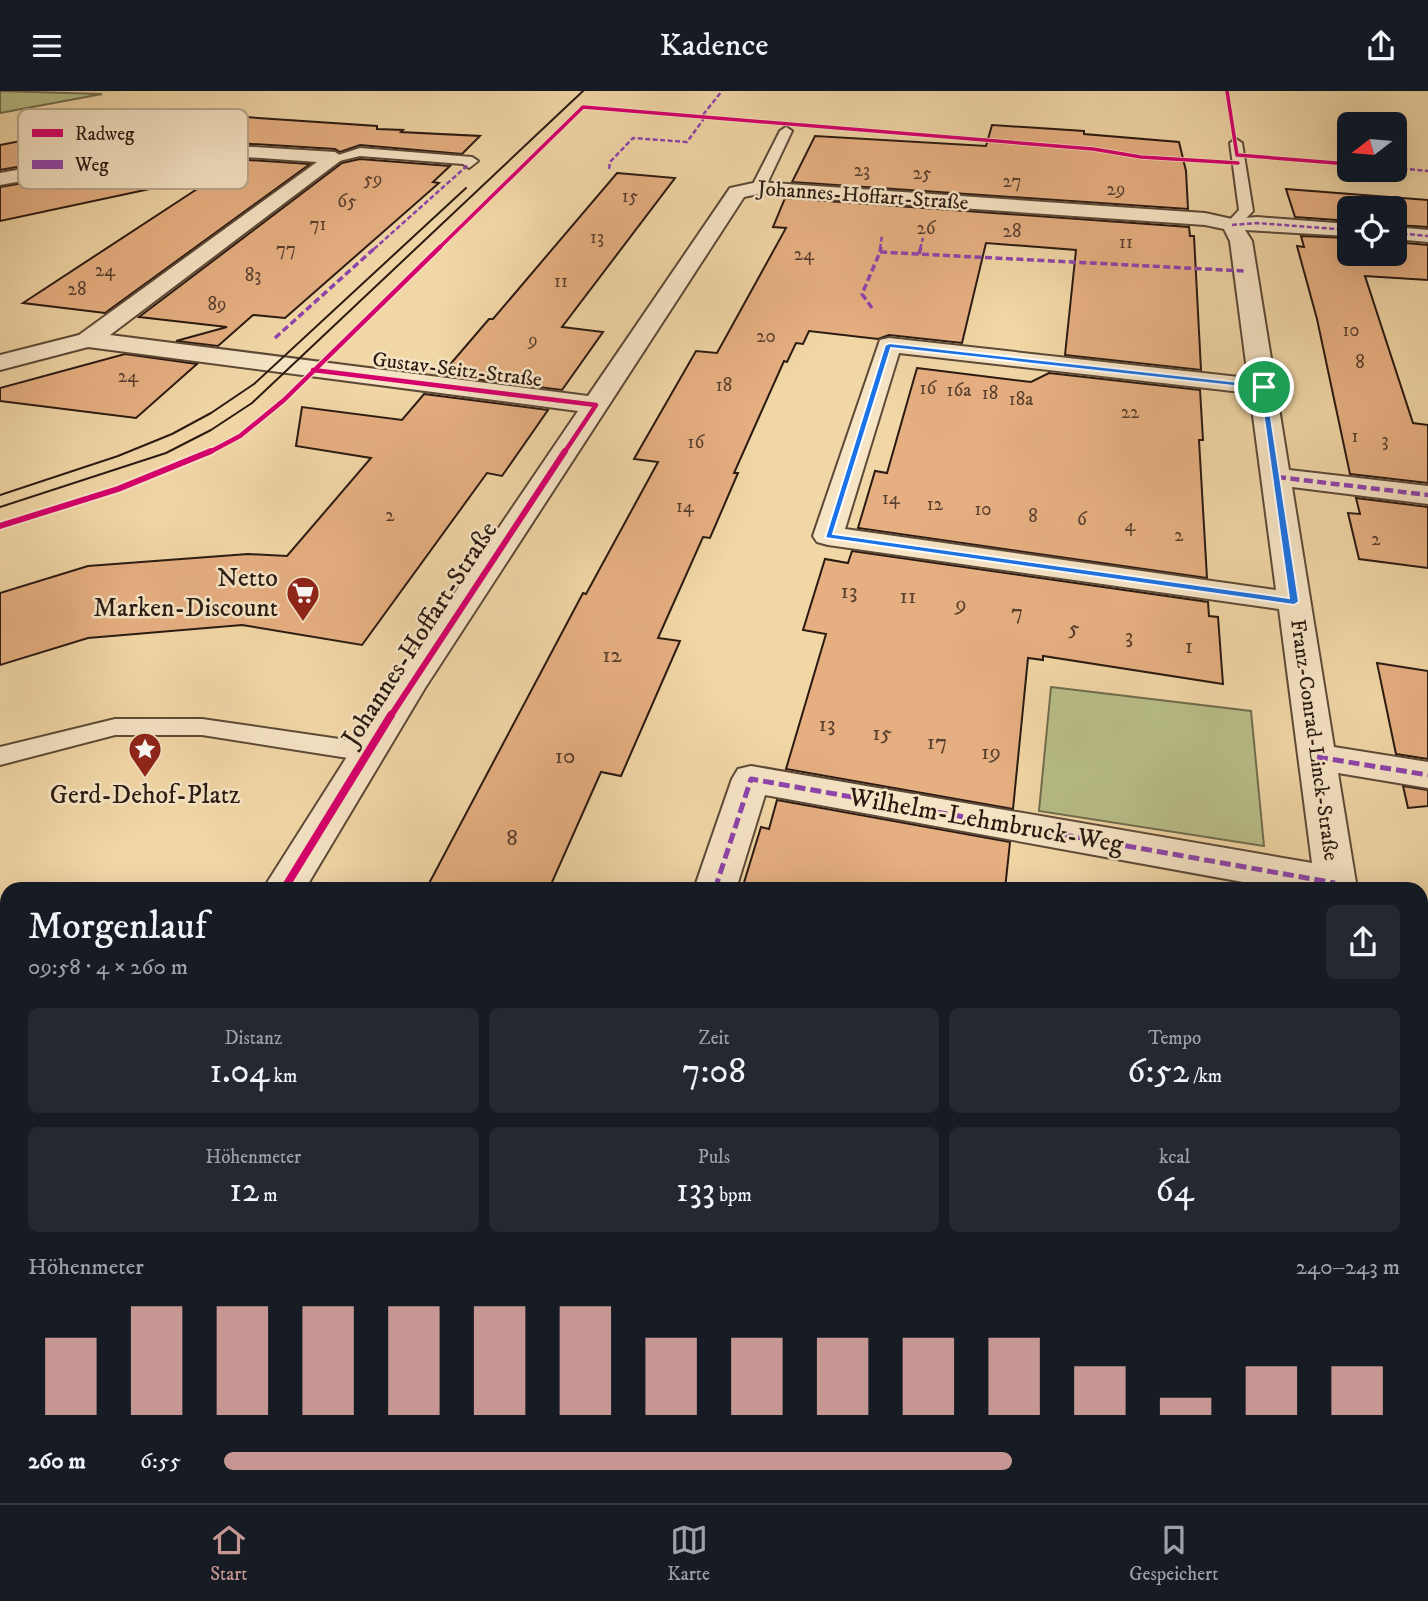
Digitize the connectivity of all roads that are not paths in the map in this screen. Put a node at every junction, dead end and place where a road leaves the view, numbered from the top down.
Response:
1 (786, 131) dead end
2 (1236, 143) dead end
3 (248, 152) edge
4 (335, 158) junction
5 (469, 164) dead end
6 (18, 176) edge
7 (0, 179) edge
8 (758, 188) junction
9 (1231, 225) junction
10 (1337, 229) edge
11 (1407, 234) edge
12 (1428, 236) edge
13 (88, 340) junction
14 (0, 363) edge
15 (1264, 387) junction
16 (596, 405) junction
17 (1277, 477) junction
18 (1428, 495) edge
19 (1294, 602) junction
20 (367, 752) junction
21 (0, 756) edge
22 (1317, 757) junction
23 (1428, 775) edge
24 (288, 882) edge
25 (717, 882) edge
26 (1313, 882) edge
27 (1334, 882) edge

1 - 8 lane
2 - 9 lane
3 - 4 street
4 - 5 lane
4 - 13 street
6 - 7 street
8 - 9 street, Johannes-Hoffart-Straße
8 - 16 street, Johannes-Hoffart-Straße
9 - 10 street, Johannes-Hoffart-Straße
9 - 15 street, Franz-Conrad-Linck-Straße
11 - 12 street
13 - 14 street, Gustav-Seitz-Straße
13 - 16 street, Gustav-Seitz-Straße
15 - 17 street, Franz-Conrad-Linck-Straße
15 - 19 street
16 - 20 street, Johannes-Hoffart-Straße
17 - 18 street
17 - 19 street, Franz-Conrad-Linck-Straße
19 - 22 street, Franz-Conrad-Linck-Straße
20 - 21 lane
20 - 24 street, Johannes-Hoffart-Straße
22 - 23 street
22 - 27 street, Franz-Conrad-Linck-Straße
25 - 26 street, Wilhelm-Lehmbruck-Weg

